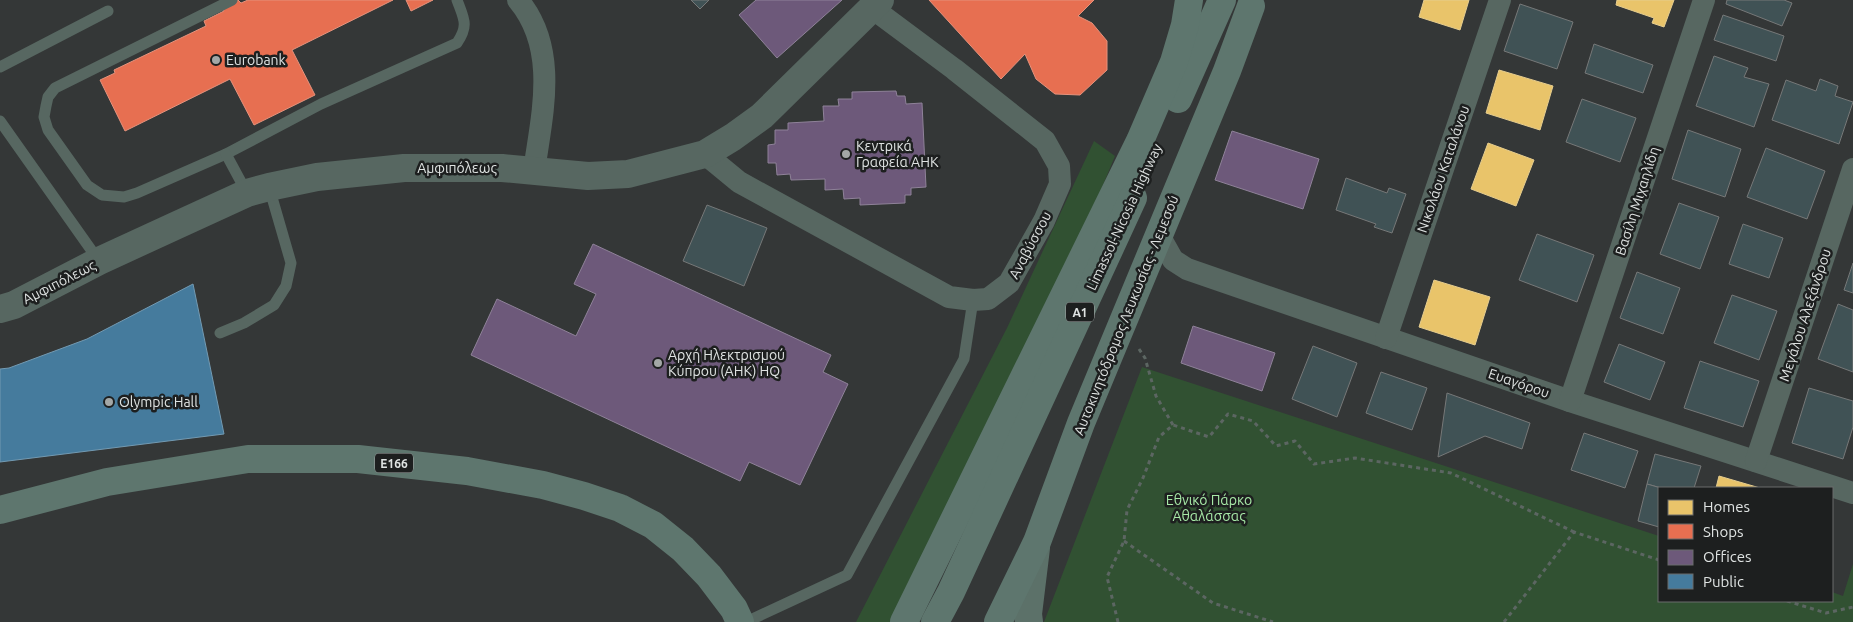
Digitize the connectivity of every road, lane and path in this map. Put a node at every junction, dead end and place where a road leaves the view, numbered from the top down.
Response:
1 (232, 0) edge
2 (457, 0) edge
3 (518, 0) edge
4 (1189, 0) edge
5 (1222, 0) edge
6 (1500, 0) edge
7 (1704, 0) edge
8 (876, 4) edge
9 (1251, 6) dead end
10 (108, 11) dead end
11 (0, 67) edge
12 (0, 121) edge
13 (226, 154) junction
14 (705, 154) junction
15 (1853, 169) edge
16 (534, 171) junction
17 (258, 190) junction
18 (1159, 235) junction
19 (99, 261) junction
20 (973, 300) junction
21 (0, 309) edge
22 (220, 333) dead end
23 (1386, 338) junction
24 (1136, 342) dead end
25 (1570, 401) junction
26 (1173, 425) junction
27 (1756, 461) junction
28 (1832, 487) edge
29 (1833, 487) edge
30 (1853, 494) edge
31 (0, 510) edge
32 (1574, 532) junction
33 (1124, 541) junction
34 (1037, 542) junction
35 (1658, 560) edge
36 (1790, 602) edge
37 (1853, 607) edge
38 (740, 622) edge
39 (746, 622) edge
40 (904, 622) edge
41 (935, 622) edge
42 (998, 622) edge
43 (1028, 622) edge
44 (1118, 622) edge
45 (1274, 622) edge
46 (1504, 622) edge

1 - 13 lane
2 - 13 lane
3 - 16 street
4 - 40 highway
5 - 41 highway, Limassol-Nicosia Highway / A1
6 - 23 street, Νικολάου Καταλάνου
7 - 25 street, Βασίλη Μιχαηλίδη
8 - 14 street, Αμφιπόλεως
8 - 20 street, Αναβύσσου
9 - 18 highway, Αυτοκινητόδρομος Λευκωσίας - Λεμεσού
10 - 11 lane
12 - 19 lane
13 - 17 lane
14 - 16 street, Αμφιπόλεως
14 - 20 street, Αναβύσσου
15 - 27 street, Μεγάλου Αλεξάνδρου
16 - 17 street, Αμφιπόλεως
17 - 19 street, Αμφιπόλεως
17 - 22 lane
18 - 23 street, Ευαγόρου
18 - 34 highway, Αυτοκινητόδρομος Λευκωσίας - Λεμεσού
19 - 21 street, Αμφιπόλεως
20 - 39 lane
23 - 25 street, Ευαγόρου
24 - 26 path
25 - 27 street, Ευαγόρου
26 - 32 path
26 - 33 path
27 - 28 street, Ευαγόρου
29 - 30 street, Ευαγόρου
31 - 38 highway, E166
32 - 35 path
32 - 46 path
33 - 44 path
33 - 45 path
34 - 42 highway, Αυτοκινητόδρομος Λευκωσίας - Λεμεσού
34 - 43 main road
36 - 37 path

